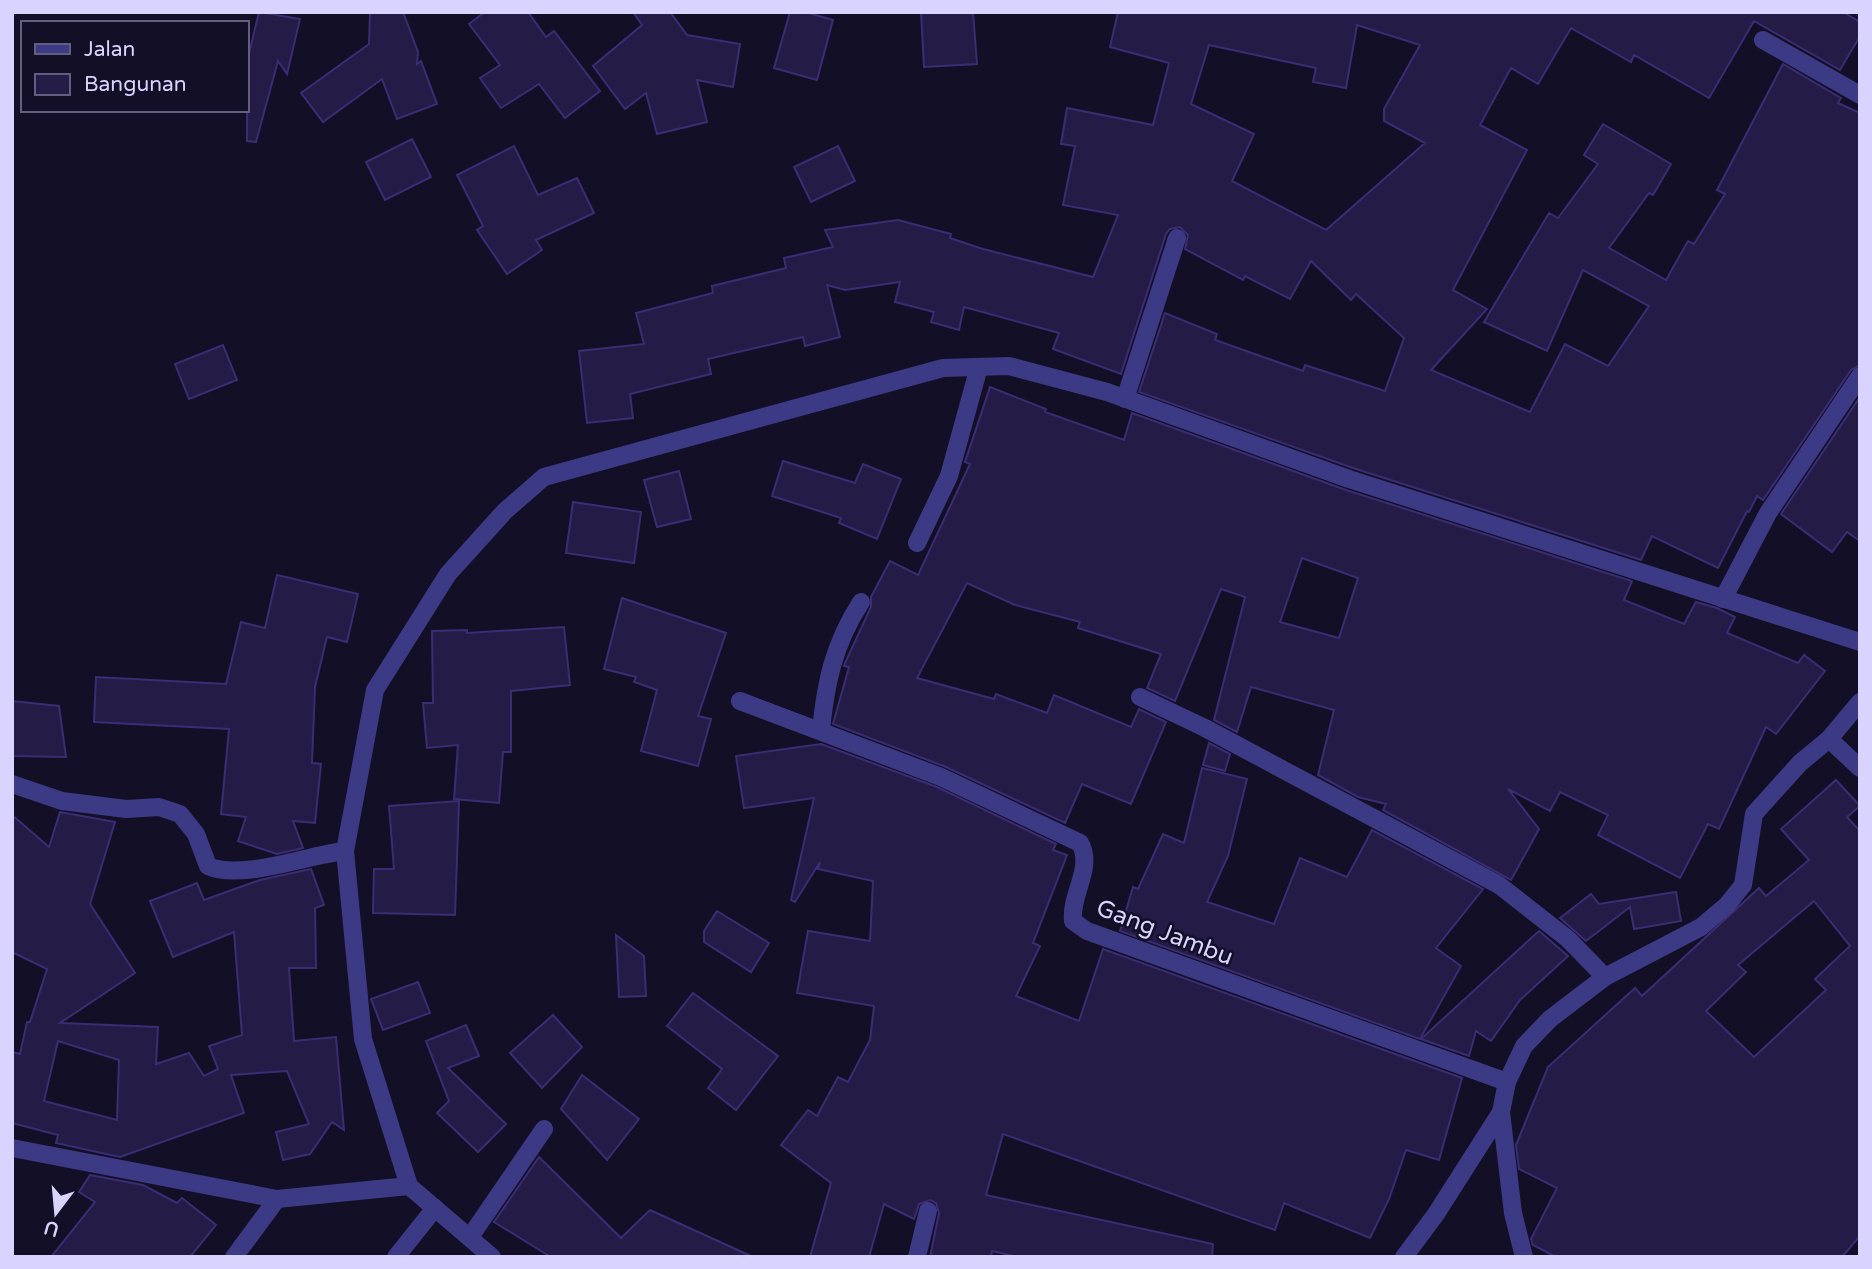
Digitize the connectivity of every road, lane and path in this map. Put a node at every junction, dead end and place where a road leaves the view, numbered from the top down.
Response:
1 (1763, 40) dead end
2 (1860, 95) edge
3 (1177, 238) dead end
4 (979, 367) junction
5 (1860, 376) edge
6 (1125, 399) junction
7 (917, 543) dead end
8 (1723, 599) junction
9 (860, 602) dead end
10 (1860, 642) edge
11 (1140, 697) dead end
12 (740, 701) dead end
13 (1860, 702) edge
14 (821, 730) junction
15 (1829, 739) junction
16 (1860, 768) edge
17 (12, 784) edge
18 (345, 851) junction
19 (1605, 977) junction
20 (1507, 1082) junction
21 (1501, 1112) junction
22 (544, 1129) dead end
23 (12, 1148) edge
24 (409, 1186) junction
25 (277, 1199) junction
26 (435, 1208) junction
27 (928, 1211) dead end
28 (470, 1237) junction
29 (233, 1257) edge
30 (396, 1257) edge
31 (492, 1257) edge
32 (917, 1257) edge
33 (1404, 1257) edge
34 (1524, 1257) edge

1 - 2 street
3 - 6 street
4 - 6 street
4 - 7 street
4 - 18 street
5 - 8 street
6 - 8 street
8 - 10 street
9 - 14 street
11 - 19 street
12 - 14 street, Gang Jambu
13 - 15 street
14 - 20 street, Gang Jambu
15 - 16 street
15 - 19 street
17 - 18 street
18 - 24 street
19 - 20 street
20 - 21 street
21 - 33 street
21 - 34 street
22 - 28 street
23 - 25 street
24 - 25 street
24 - 26 street
25 - 29 street
26 - 28 street
26 - 30 street
27 - 32 street
28 - 31 street

